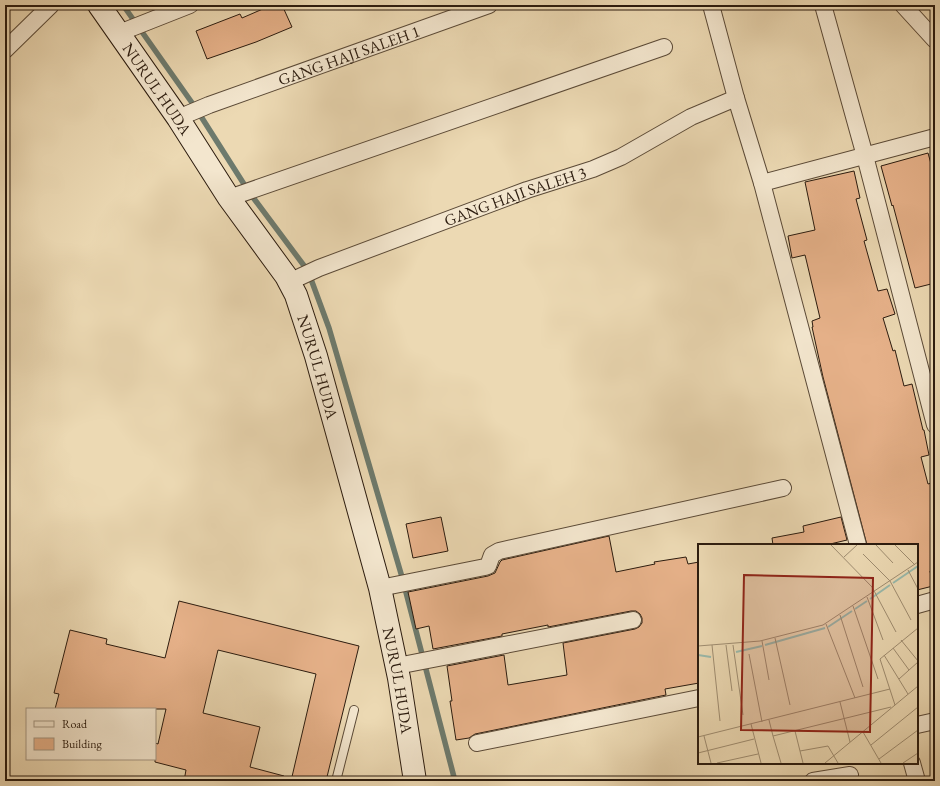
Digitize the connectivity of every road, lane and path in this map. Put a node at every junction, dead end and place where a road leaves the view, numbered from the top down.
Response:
1 (51, 5) edge
2 (99, 5) edge
3 (190, 5) edge
4 (489, 5) edge
5 (711, 5) edge
6 (823, 5) edge
7 (903, 5) edge
8 (123, 32) junction
9 (935, 40) edge
10 (664, 47) dead end
11 (5, 50) edge
12 (736, 98) junction
13 (185, 115) junction
14 (935, 137) edge
15 (865, 156) junction
16 (762, 183) junction
17 (235, 196) junction
18 (294, 280) junction
19 (935, 425) edge
20 (783, 488) dead end
21 (858, 544) edge
22 (386, 587) junction
23 (935, 600) edge
24 (918, 605) edge
25 (633, 620) dead end
26 (401, 666) junction
27 (698, 698) edge
28 (354, 710) dead end
29 (935, 721) edge
30 (918, 725) edge
31 (477, 743) dead end
32 (912, 764) edge
33 (850, 775) dead end
34 (336, 781) edge
35 (415, 781) edge
36 (813, 781) edge
37 (917, 781) edge

1 - 11 street
2 - 8 street, NURUL HUDA
3 - 8 street
4 - 13 street, GANG HAJI SALEH 1
5 - 12 street
6 - 15 street
7 - 9 street
8 - 13 street, NURUL HUDA
10 - 17 street
12 - 16 street
12 - 18 street, GANG HAJI SALEH 3
13 - 17 street, NURUL HUDA
14 - 15 street
15 - 16 street
15 - 19 street
16 - 21 street
17 - 18 street, NURUL HUDA
18 - 22 street, NURUL HUDA
20 - 22 street
22 - 26 street, NURUL HUDA
23 - 24 street
25 - 26 street
26 - 35 street, NURUL HUDA
27 - 31 street
28 - 34 lane
29 - 30 street
32 - 37 street
33 - 36 street

